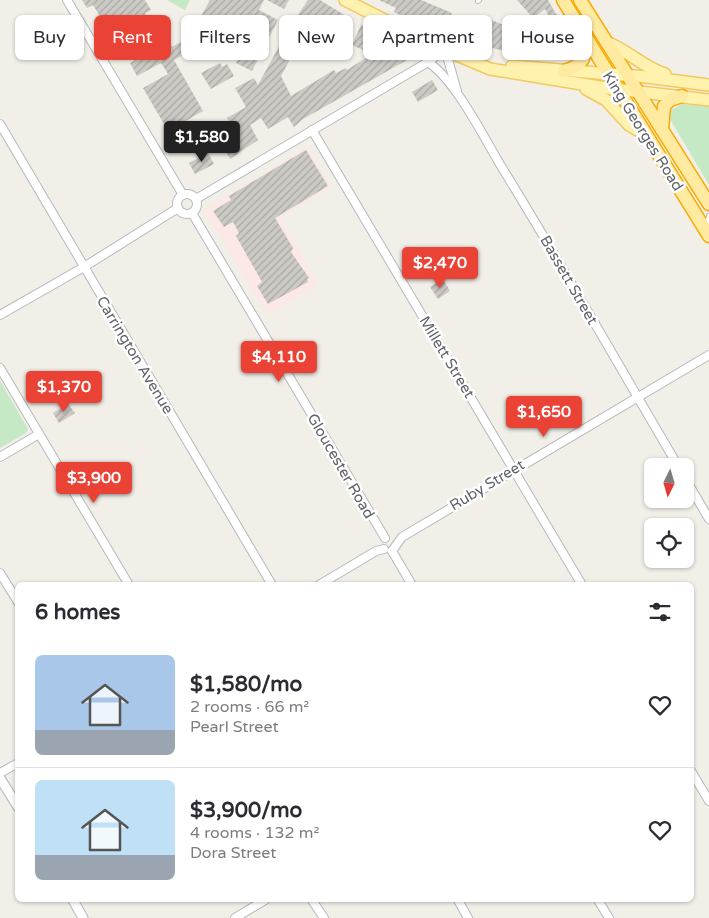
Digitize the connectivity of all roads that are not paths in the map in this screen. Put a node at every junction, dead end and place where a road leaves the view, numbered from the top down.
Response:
1 (67, 0) edge
2 (345, 0) edge
3 (563, 0) edge
4 (580, 0) edge
5 (359, 3) edge
6 (381, 15) edge
7 (572, 15) edge
8 (606, 42) junction
9 (592, 49) edge
10 (431, 60) edge
11 (448, 60) edge
12 (468, 60) edge
13 (481, 60) edge
14 (582, 60) edge
15 (428, 62) junction
16 (564, 71) junction
17 (607, 74) junction
18 (626, 75) junction
19 (688, 82) junction
20 (571, 83) junction
21 (709, 86) edge
22 (617, 90) junction
23 (636, 92) junction
24 (458, 95) junction
25 (682, 96) junction
26 (709, 100) edge
27 (0, 124) edge
28 (312, 130) junction
29 (662, 130) junction
30 (646, 135) junction
31 (183, 195) junction
32 (196, 199) junction
33 (709, 204) edge
34 (178, 208) junction
35 (192, 213) junction
36 (709, 216) edge
37 (707, 233) edge
38 (84, 267) junction
39 (0, 315) edge
40 (709, 355) edge
41 (0, 368) edge
42 (637, 397) junction
43 (39, 434) junction
44 (0, 457) edge
45 (673, 458) edge
46 (513, 469) junction
47 (694, 493) edge
48 (709, 519) edge
49 (385, 538) junction
50 (396, 542) junction
51 (388, 550) junction
52 (0, 572) edge
53 (128, 582) edge
54 (270, 582) edge
55 (324, 582) edge
56 (410, 582) edge
57 (580, 582) edge
58 (15, 597) edge
59 (15, 765) edge
60 (0, 773) edge
61 (694, 776) edge
62 (0, 778) edge
63 (709, 801) edge
64 (15, 802) edge
65 (73, 902) edge
66 (262, 902) edge
67 (313, 902) edge
68 (459, 902) edge
69 (599, 902) edge
70 (83, 918) edge
71 (235, 918) edge
72 (324, 918) edge
73 (468, 918) edge
74 (609, 918) edge

1 - 31 street
2 - 5 main road
3 - 7 highway, King Georges Road
4 - 8 highway, King Georges Road
5 - 6 main road
8 - 18 highway, King Georges Road
8 - 19 main road
9 - 17 highway, King Georges Road
10 - 15 street
11 - 24 street, Bassett Street
12 - 20 main road
13 - 16 main road
14 - 16 highway
15 - 24 street, Bassett Street
15 - 28 street
16 - 17 main road
17 - 18 main road
17 - 22 highway, King Georges Road
18 - 19 main road
18 - 23 highway, King Georges Road
19 - 21 main road
20 - 22 main road
20 - 30 main road
22 - 23 main road
22 - 30 highway, King Georges Road
23 - 25 main road
23 - 29 highway, King Georges Road
24 - 42 street, Bassett Street
25 - 26 main road
25 - 29 highway
27 - 38 street, Carrington Avenue
28 - 32 street
28 - 46 street, Millett Street
29 - 33 highway, King Georges Road
30 - 37 highway, King Georges Road
31 - 32 street
31 - 34 street
32 - 35 street
34 - 35 street
34 - 38 street
35 - 49 street, Gloucester Road
36 - 37 lane
38 - 39 street
38 - 54 street, Carrington Avenue
40 - 42 street, Ruby Street
41 - 43 street
42 - 45 street, Bassett Street
42 - 46 street, Ruby Street
43 - 44 street
43 - 53 street
46 - 50 street, Ruby Street
46 - 57 street, Millett Street
47 - 48 street
49 - 50 street
49 - 51 street
50 - 51 street
51 - 55 street
51 - 56 street
52 - 58 street
59 - 60 street
61 - 63 street
62 - 64 street
65 - 70 street
66 - 71 street
67 - 72 street
68 - 73 street
69 - 74 street

